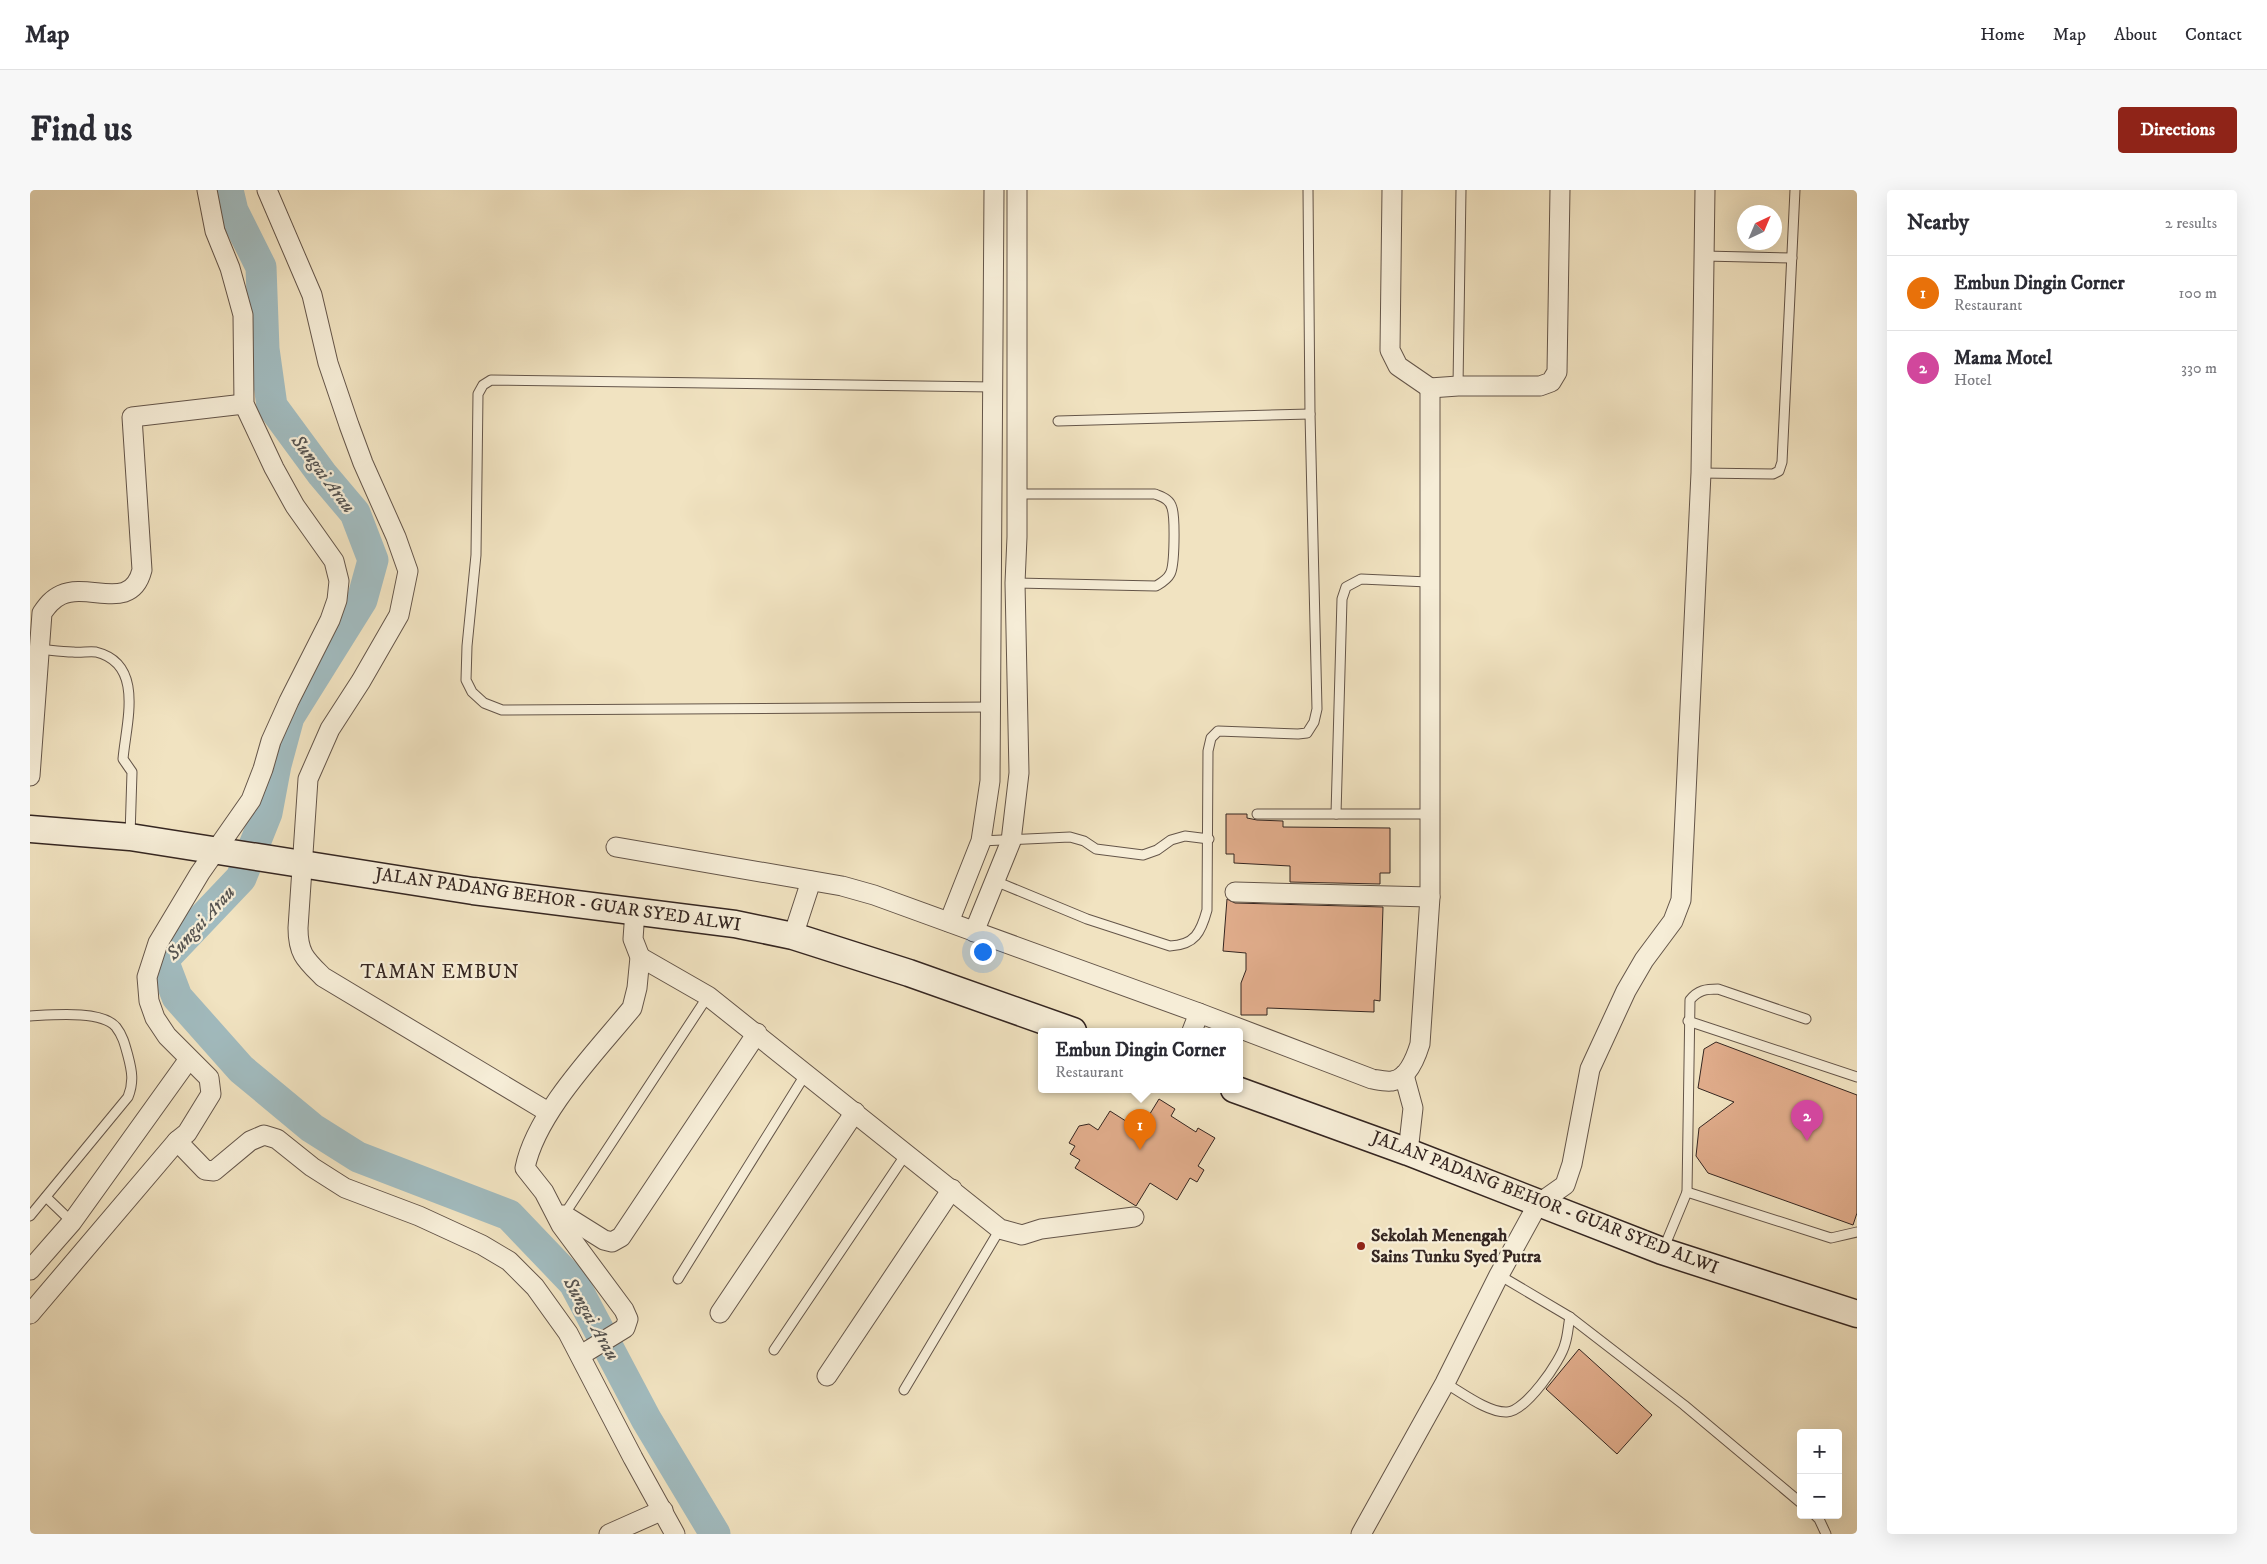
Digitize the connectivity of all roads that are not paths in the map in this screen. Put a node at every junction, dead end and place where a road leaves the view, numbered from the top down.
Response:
1 (207, 190) edge
2 (267, 190) edge
3 (994, 190) edge
4 (1017, 190) edge
5 (1308, 190) edge
6 (1392, 190) edge
7 (1461, 190) edge
8 (1560, 190) edge
9 (1705, 190) edge
10 (1795, 190) edge
11 (1704, 256) junction
12 (1792, 258) junction
13 (1458, 386) junction
14 (994, 387) junction
15 (1430, 388) junction
16 (244, 404) junction
17 (1310, 414) junction
18 (1058, 421) dead end
19 (1701, 473) junction
20 (1017, 494) junction
21 (1428, 582) junction
22 (1015, 583) junction
23 (38, 649) junction
24 (992, 707) junction
25 (30, 776) edge
26 (1257, 814) dead end
27 (1336, 814) junction
28 (1429, 814) junction
29 (30, 829) edge
30 (130, 837) junction
31 (1209, 840) junction
32 (981, 841) junction
33 (1011, 841) junction
34 (616, 847) dead end
35 (220, 851) junction
36 (300, 863) junction
37 (810, 881) junction
38 (995, 881) junction
39 (1235, 892) dead end
40 (1430, 897) junction
41 (635, 911) junction
42 (949, 922) junction
43 (974, 932) junction
44 (793, 936) junction
45 (640, 957) junction
46 (708, 996) junction
47 (1199, 1013) junction
48 (30, 1016) edge
49 (1806, 1018) dead end
50 (1688, 1021) junction
51 (1065, 1028) edge
52 (1193, 1028) edge
53 (1238, 1028) edge
54 (1243, 1030) edge
55 (757, 1034) junction
56 (189, 1059) junction
57 (805, 1075) junction
58 (1404, 1075) junction
59 (1857, 1077) edge
60 (1243, 1092) edge
61 (548, 1112) junction
62 (855, 1112) junction
63 (179, 1143) junction
64 (1408, 1152) junction
65 (906, 1154) junction
66 (952, 1189) junction
67 (1687, 1192) junction
68 (46, 1196) junction
69 (1538, 1204) junction
70 (30, 1216) edge
71 (560, 1216) junction
72 (1134, 1216) dead end
73 (72, 1222) junction
74 (1000, 1229) junction
75 (1857, 1232) edge
76 (1662, 1251) junction
77 (30, 1270) edge
78 (1499, 1275) junction
79 (678, 1279) dead end
80 (720, 1313) dead end
81 (30, 1314) edge
82 (1857, 1314) edge
83 (1570, 1317) junction
84 (774, 1350) dead end
85 (585, 1353) junction
86 (827, 1376) dead end
87 (1445, 1383) junction
88 (904, 1390) dead end
89 (1797, 1500) edge
90 (662, 1510) junction
91 (1819, 1519) edge
92 (609, 1534) edge
93 (675, 1534) edge
94 (1361, 1534) edge
95 (1826, 1534) edge

1 - 16 street
2 - 36 street
3 - 14 street
4 - 20 street
5 - 17 lane
6 - 15 street
7 - 13 lane
8 - 13 street
9 - 11 street
10 - 12 lane
11 - 12 lane
11 - 19 street
12 - 19 lane
13 - 15 street
14 - 24 street
14 - 24 lane
15 - 21 street
16 - 23 street
16 - 35 street
17 - 18 lane
17 - 31 lane
19 - 69 street
20 - 22 street
20 - 22 lane
21 - 27 lane
21 - 28 street
22 - 33 street
23 - 25 street
23 - 30 lane
24 - 32 street
26 - 27 lane
27 - 28 lane
28 - 40 street
29 - 30 main road, JALAN PADANG BEHOR - GUAR SYED ALWI
30 - 35 main road, JALAN PADANG BEHOR - GUAR SYED ALWI
31 - 33 lane
31 - 38 lane
32 - 33 lane
32 - 42 street
33 - 38 street
34 - 37 street
35 - 36 main road, JALAN PADANG BEHOR - GUAR SYED ALWI
35 - 56 street
36 - 41 main road, JALAN PADANG BEHOR - GUAR SYED ALWI
36 - 61 street
37 - 42 street
37 - 44 street
38 - 43 street
39 - 40 street
40 - 58 street
41 - 44 main road, JALAN PADANG BEHOR - GUAR SYED ALWI
41 - 45 street
42 - 43 street
43 - 47 street
44 - 51 main road, JALAN PADANG BEHOR - GUAR SYED ALWI
45 - 46 street
45 - 61 street
46 - 55 street
46 - 71 lane
47 - 52 street
47 - 53 street
48 - 68 lane
49 - 50 lane
50 - 59 lane
50 - 67 lane
54 - 58 street
55 - 57 street
55 - 71 street
56 - 63 street
56 - 73 street
57 - 62 street
57 - 79 lane
58 - 64 street
60 - 64 main road, JALAN PADANG BEHOR - GUAR SYED ALWI
61 - 71 street
62 - 65 street
62 - 80 street
63 - 81 street
63 - 85 street
64 - 69 main road, JALAN PADANG BEHOR - GUAR SYED ALWI
65 - 66 street
65 - 84 lane
66 - 74 street
66 - 86 street
67 - 75 lane
67 - 76 lane
68 - 70 lane
68 - 73 lane
69 - 76 main road, JALAN PADANG BEHOR - GUAR SYED ALWI
69 - 78 street
71 - 85 street
72 - 74 street
73 - 77 street
74 - 88 lane
76 - 82 main road, JALAN PADANG BEHOR - GUAR SYED ALWI
78 - 83 lane
78 - 87 street
83 - 87 lane
83 - 89 lane
85 - 90 street
87 - 94 street
90 - 92 street
90 - 93 street
91 - 95 lane

